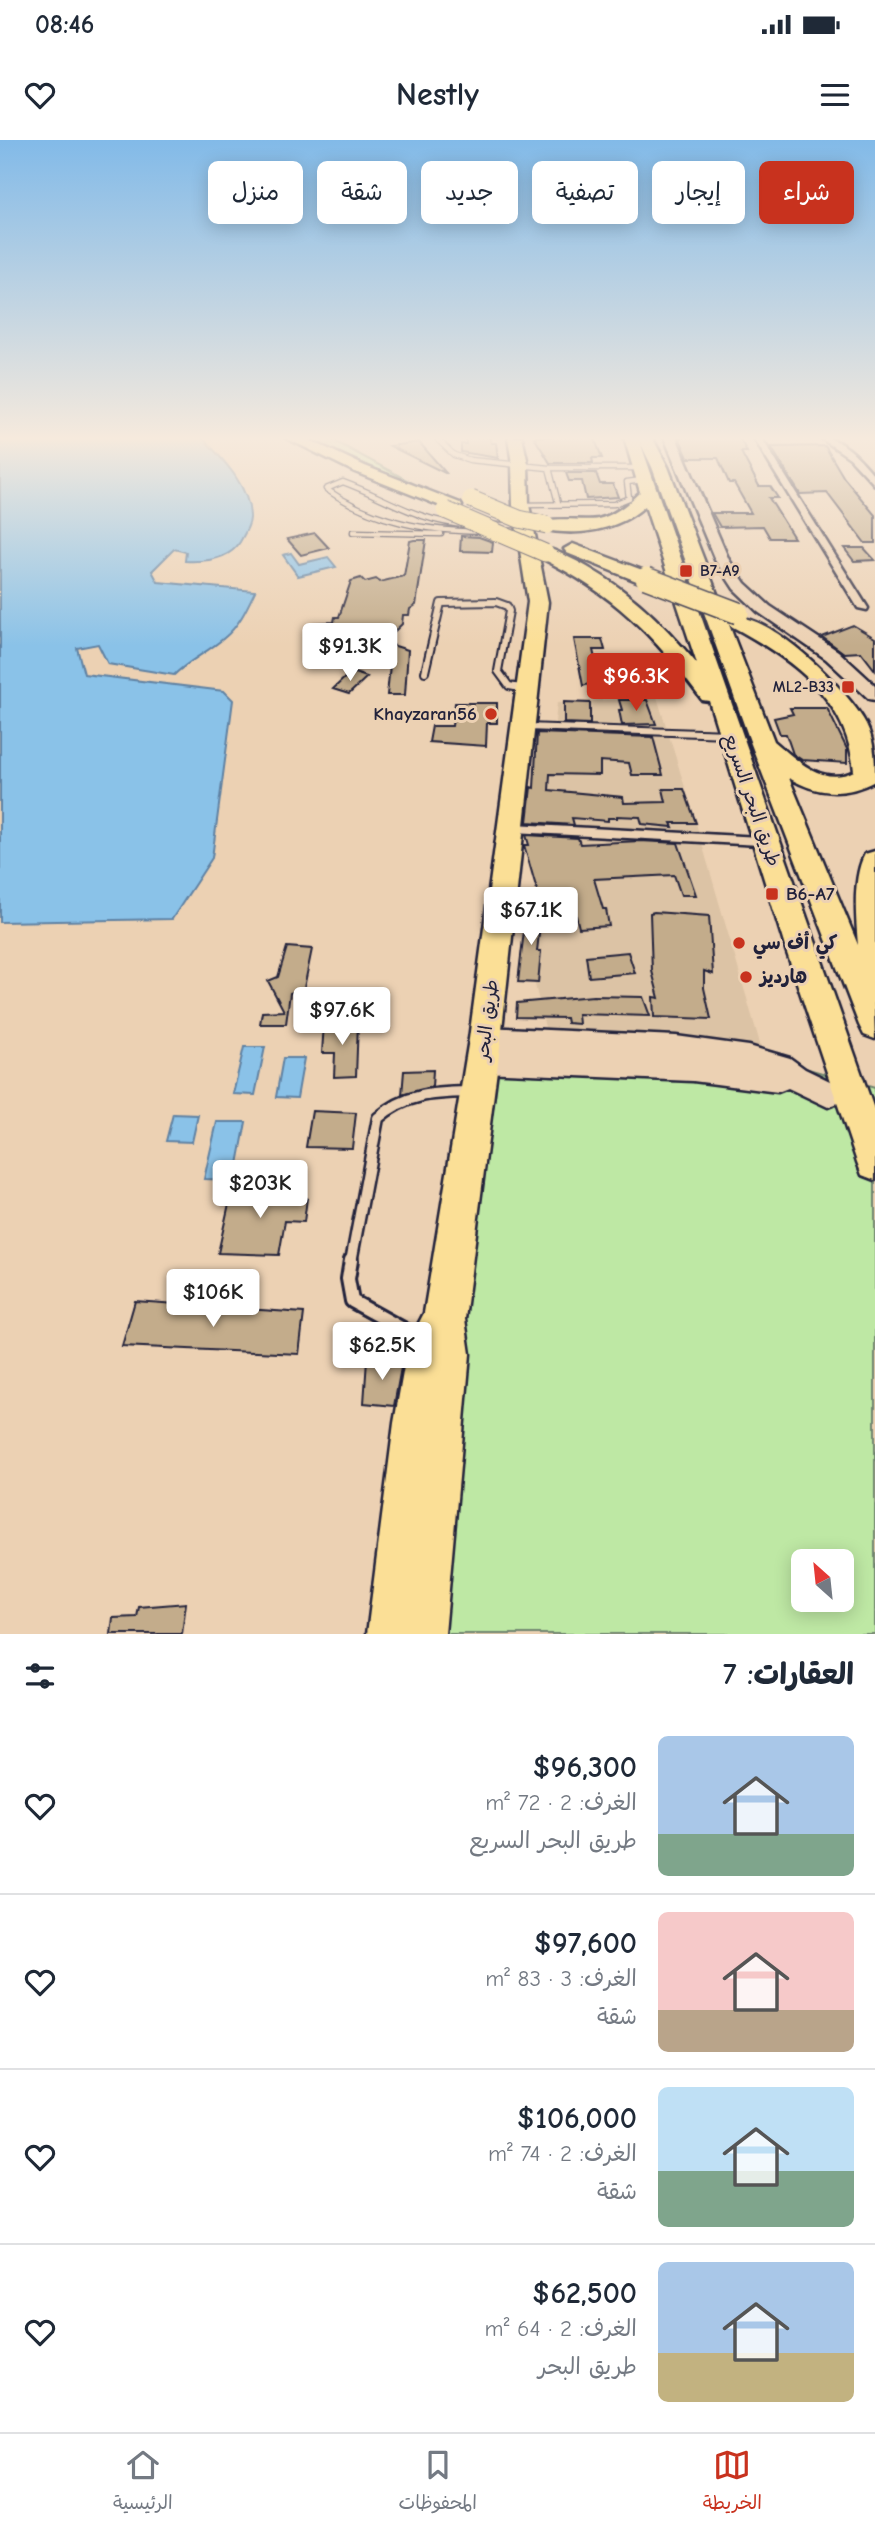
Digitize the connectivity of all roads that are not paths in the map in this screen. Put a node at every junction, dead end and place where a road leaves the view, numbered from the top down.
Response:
1 (357, 507) edge
2 (392, 507) edge
3 (464, 507) edge
4 (469, 507) edge
5 (523, 507) edge
6 (636, 507) edge
7 (657, 507) edge
8 (661, 507) edge
9 (699, 507) edge
10 (800, 507) edge
11 (406, 514) junction
12 (392, 521) junction
13 (354, 532) dead end
14 (379, 533) junction
15 (538, 539) junction
16 (863, 608) dead end
17 (738, 617) junction
18 (425, 672) dead end
19 (869, 683) edge
20 (528, 690) junction
21 (875, 695) edge
22 (726, 722) junction
23 (525, 727) junction
24 (875, 729) edge
25 (763, 744) junction
26 (511, 828) junction
27 (766, 842) junction
28 (875, 861) edge
29 (875, 970) edge
30 (875, 1025) edge
31 (483, 1050) junction
32 (477, 1092) junction
33 (828, 1094) dead end
34 (875, 1162) edge
35 (441, 1339) junction
36 (392, 1634) edge
37 (421, 1634) edge

1 - 12 lane
2 - 11 lane
3 - 15 highway, bridge
4 - 15 highway, bridge
5 - 15 highway, طريق البحر
6 - 15 highway
7 - 22 highway, طريق البحر السريع
8 - 25 highway, طريق البحر السريع
9 - 19 street
10 - 16 street
11 - 12 lane
11 - 15 lane
12 - 14 lane
12 - 15 lane
13 - 14 lane
14 - 15 lane
15 - 17 highway
15 - 20 highway, طريق البحر
15 - 22 highway
17 - 24 highway
17 - 25 highway
18 - 20 lane
19 - 21 street
20 - 23 highway, طريق البحر
22 - 23 lane
22 - 27 highway, طريق البحر السريع
23 - 26 highway, طريق البحر
25 - 30 highway, طريق البحر السريع
26 - 27 lane
26 - 31 highway, طريق البحر
27 - 34 highway, طريق البحر السريع
28 - 29 highway
31 - 32 highway, طريق البحر
31 - 33 street
32 - 35 highway, طريق البحر
32 - 35 lane
35 - 36 highway, طريق البحر
35 - 37 highway, طريق البحر

